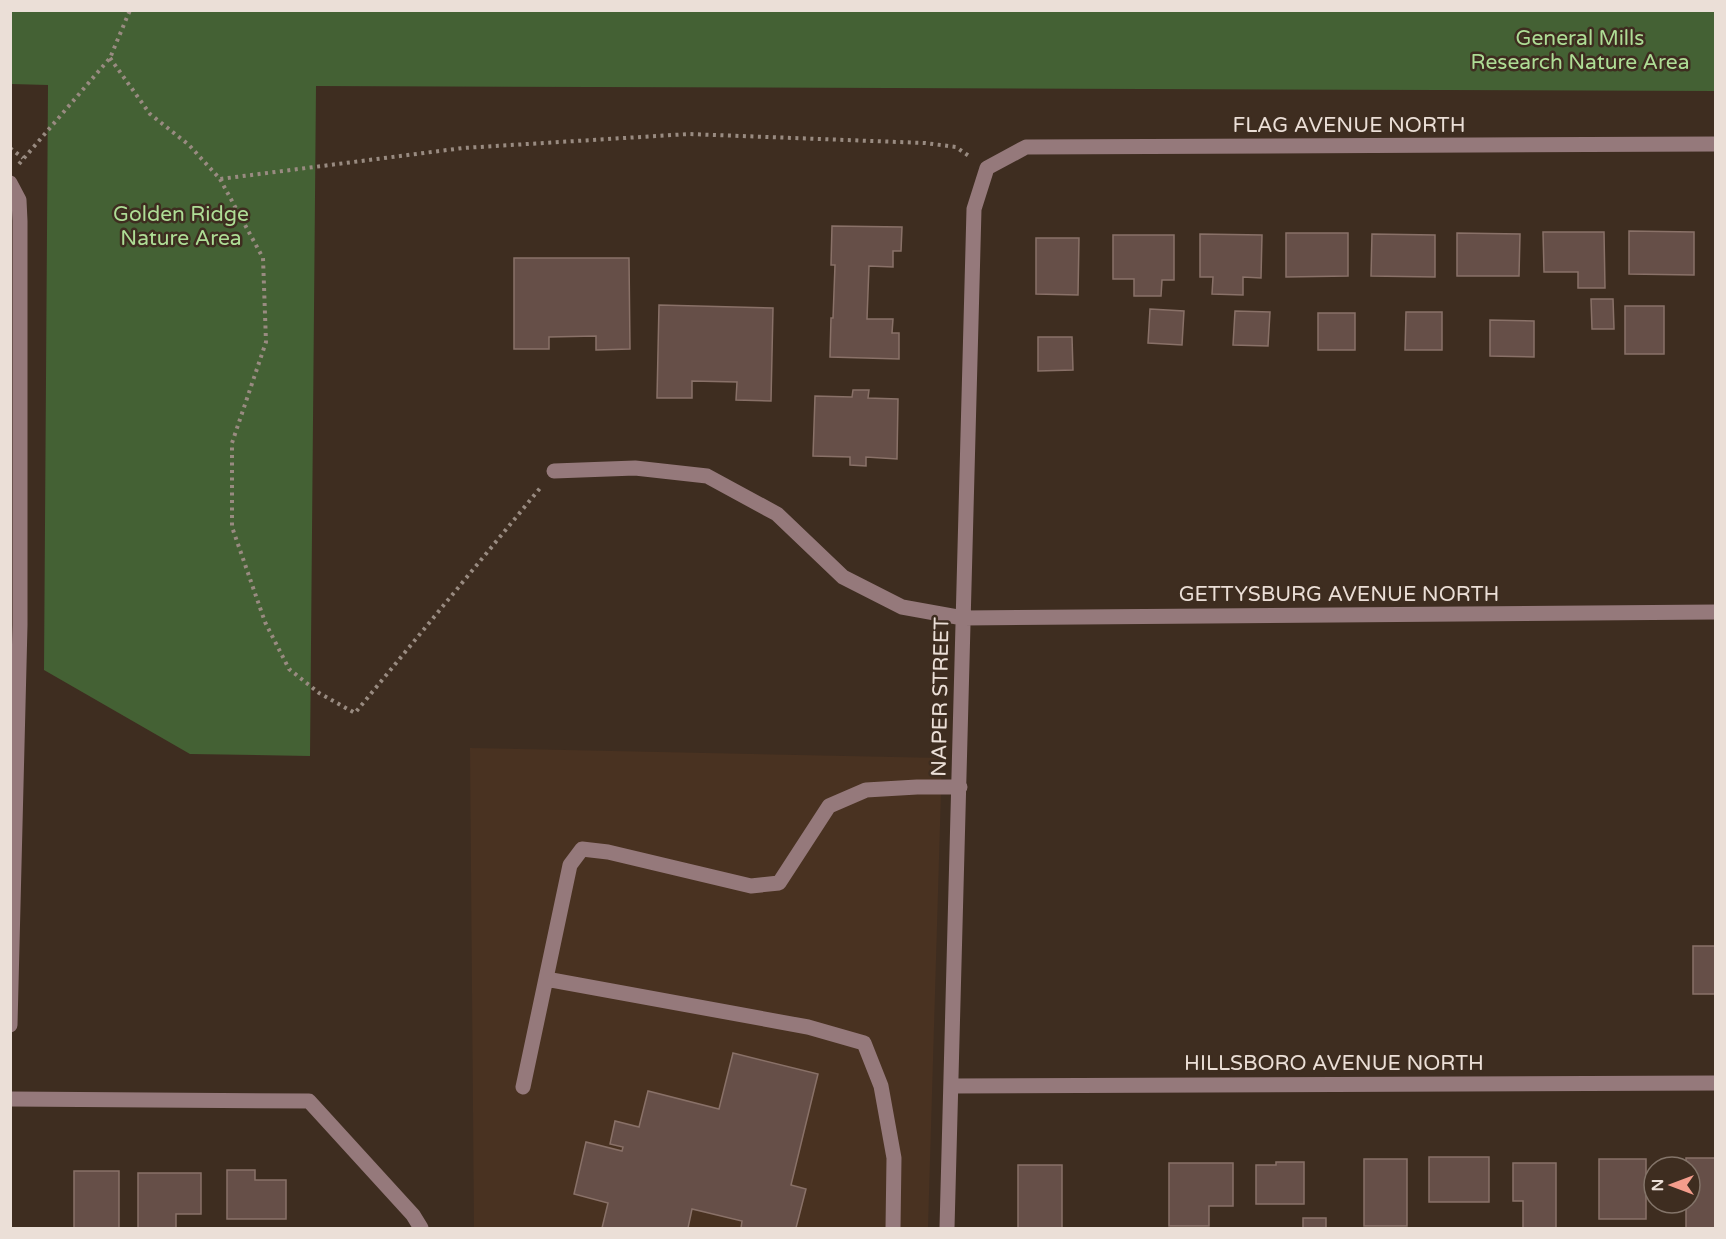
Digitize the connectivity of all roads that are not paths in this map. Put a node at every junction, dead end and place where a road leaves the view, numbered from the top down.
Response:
1 (1716, 144) edge
2 (987, 168) joint
3 (10, 183) edge
4 (554, 471) road end
5 (1716, 612) edge
6 (963, 618) junction
7 (15, 625) edge
8 (960, 787) junction
9 (546, 980) junction
10 (10, 1025) edge
11 (1716, 1083) edge
12 (952, 1086) junction
13 (523, 1087) dead end
14 (10, 1099) edge
15 (421, 1228) edge
16 (893, 1228) edge
17 (947, 1228) edge

1 - 2 street, FLAG AVENUE NORTH
2 - 6 street, NAPER STREET
3 - 7 street
4 - 6 street, GETTYSBURG AVENUE NORTH
5 - 6 street, GETTYSBURG AVENUE NORTH
6 - 8 street, NAPER STREET
7 - 10 street
8 - 9 street
8 - 12 street, NAPER STREET
9 - 13 street
9 - 16 street
11 - 12 street, HILLSBORO AVENUE NORTH
12 - 17 street, NAPER STREET
14 - 15 street

